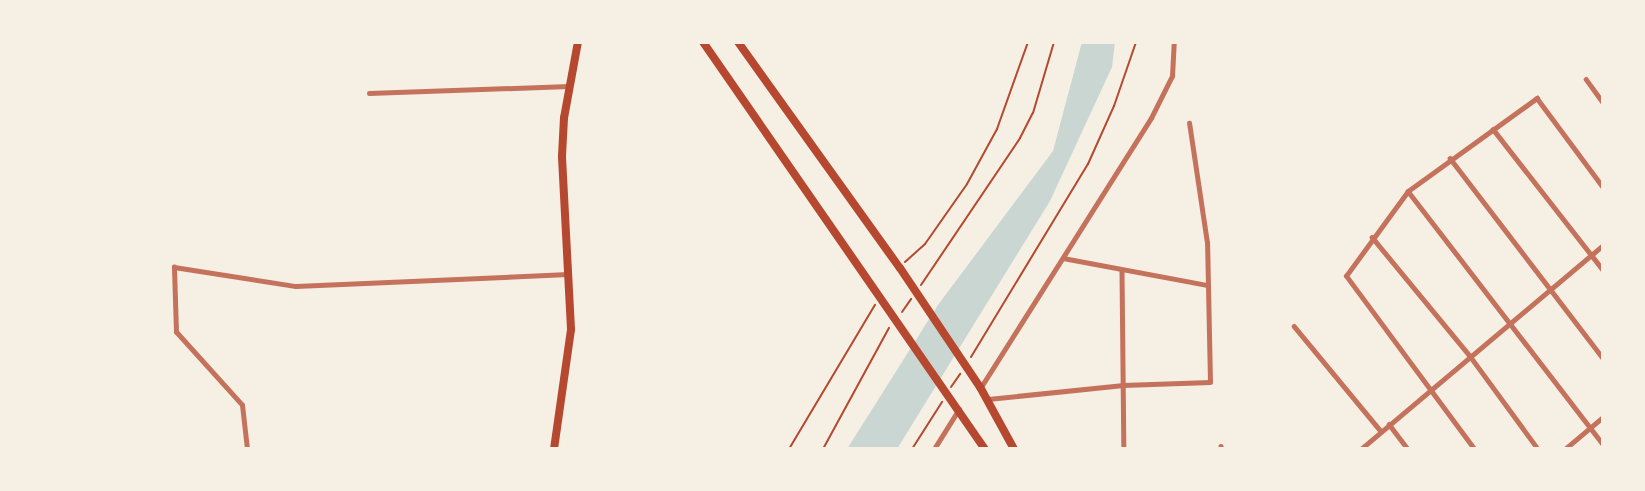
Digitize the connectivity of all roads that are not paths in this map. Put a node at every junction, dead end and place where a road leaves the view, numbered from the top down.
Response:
1 (578, 42) edge
2 (703, 42) edge
3 (738, 42) edge
4 (1174, 42) edge
5 (1586, 79) dead end
6 (568, 86) junction
7 (369, 93) dead end
8 (1603, 102) edge
9 (1189, 123) dead end
10 (1493, 129) junction
11 (1450, 158) junction
12 (1603, 187) edge
13 (1408, 191) junction
14 (1372, 237) junction
15 (1603, 245) edge
16 (1591, 255) junction
17 (1063, 258) junction
18 (1603, 270) edge
19 (1122, 271) junction
20 (571, 274) junction
21 (1207, 285) junction
22 (1550, 289) junction
23 (1511, 322) junction
24 (1293, 326) dead end
25 (1470, 356) junction
26 (1603, 358) edge
27 (1123, 385) junction
28 (980, 387) junction
29 (1430, 389) junction
30 (988, 399) junction
31 (958, 408) junction
32 (1603, 417) edge
33 (1389, 424) junction
34 (1590, 428) junction
35 (1381, 431) junction
36 (1603, 444) edge
37 (247, 449) edge
38 (554, 449) edge
39 (934, 449) edge
40 (985, 449) edge
41 (1014, 449) edge
42 (1124, 449) edge
43 (1361, 449) edge
44 (1408, 449) edge
45 (1474, 449) edge
46 (1538, 449) edge
47 (1565, 449) edge

1 - 6 main road
2 - 31 main road
3 - 28 main road
4 - 17 street
5 - 8 street
6 - 7 street
6 - 20 main road
9 - 21 street
10 - 11 street
10 - 12 street
10 - 16 street
11 - 13 street
11 - 22 street
13 - 14 street
13 - 23 street
14 - 25 street
14 - 29 street
15 - 16 street
16 - 18 street
16 - 22 street
17 - 19 street
17 - 28 street
19 - 21 street
19 - 27 street
20 - 37 street
20 - 38 main road
21 - 27 street
22 - 23 street
22 - 26 street
23 - 25 street
23 - 34 street
24 - 35 street
25 - 29 street
25 - 46 street
27 - 30 street
27 - 42 street
28 - 30 main road
29 - 33 street
29 - 45 street
30 - 41 main road
31 - 39 street
31 - 40 main road
32 - 34 street
33 - 35 street
33 - 44 street
34 - 36 street
34 - 47 street
35 - 43 street

